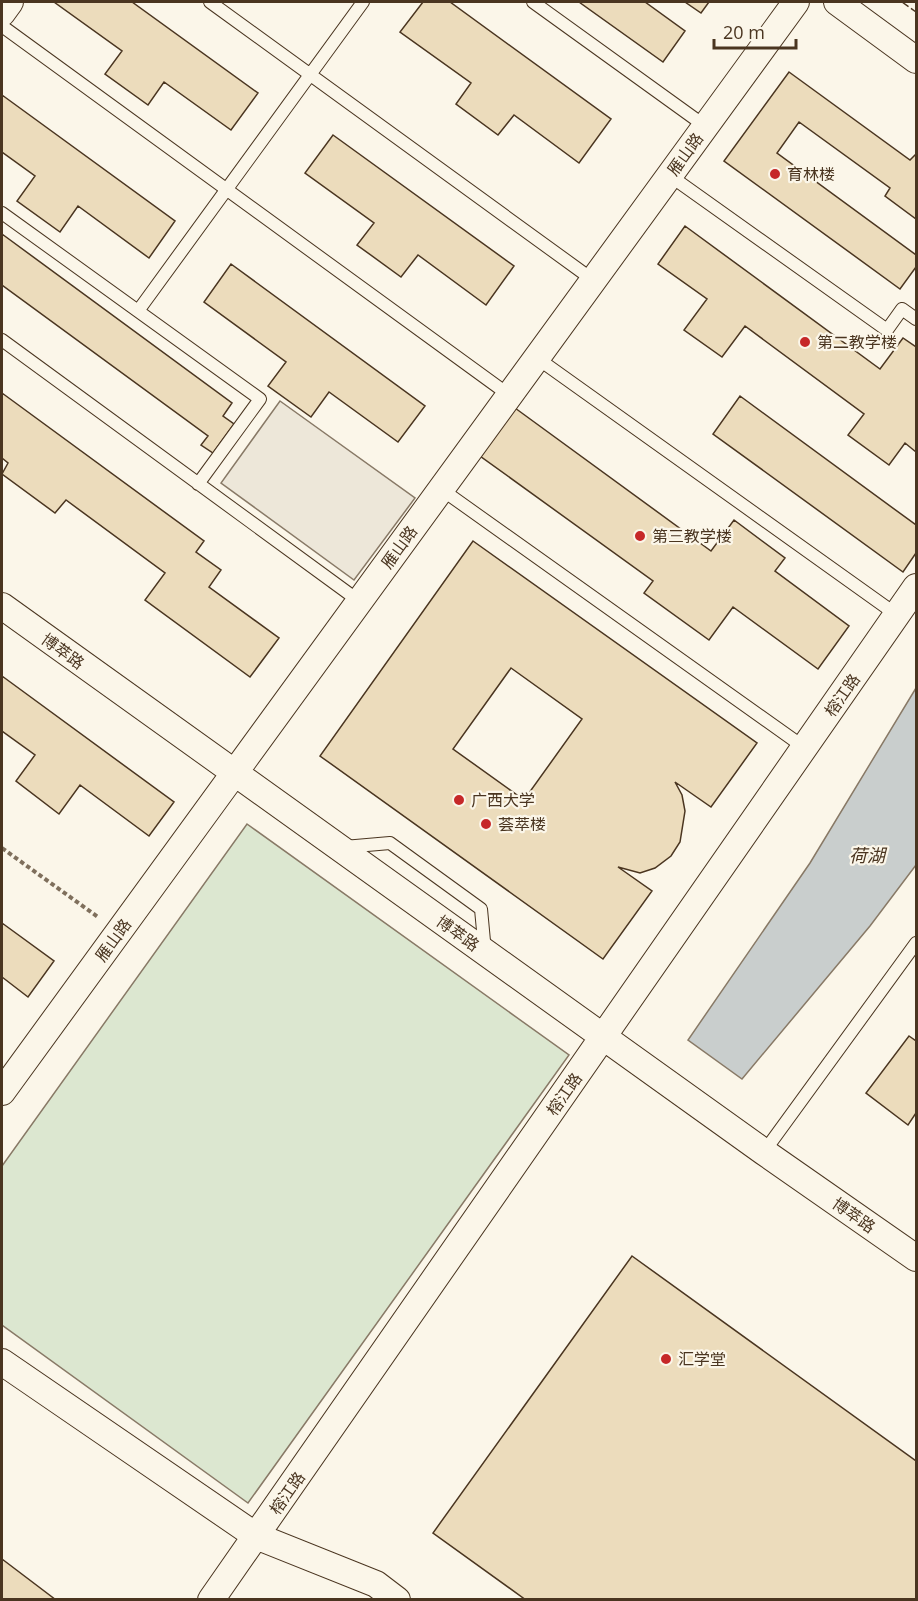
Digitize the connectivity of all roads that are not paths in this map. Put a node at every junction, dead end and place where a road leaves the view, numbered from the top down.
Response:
1 (10, 2) edge
2 (210, 2) edge
3 (363, 2) edge
4 (533, 2) edge
5 (796, 2) edge
6 (837, 2) edge
7 (2, 13) edge
8 (2, 26) edge
9 (916, 60) edge
10 (310, 75) junction
11 (705, 126) junction
12 (669, 175) junction
13 (226, 190) junction
14 (2, 213) edge
15 (593, 280) junction
16 (138, 311) junction
17 (916, 319) edge
18 (2, 340) edge
19 (537, 358) junction
20 (509, 395) junction
21 (198, 484) junction
22 (441, 489) junction
23 (916, 587) edge
24 (359, 601) junction
25 (2, 606) edge
26 (897, 615) junction
27 (805, 748) junction
28 (234, 773) junction
29 (338, 848) junction
30 (916, 943) edge
31 (485, 953) junction
32 (604, 1037) junction
33 (2, 1092) edge
34 (764, 1152) junction
35 (916, 1258) edge
36 (2, 1362) edge
37 (256, 1536) junction
38 (211, 1599) edge
39 (397, 1599) edge

1 - 7 street
2 - 10 lane
3 - 10 lane
4 - 11 lane
5 - 11 street, 雁山路
6 - 9 street
8 - 13 lane
10 - 13 lane
10 - 15 lane
11 - 12 street, 雁山路
12 - 15 street, 雁山路
12 - 17 lane
13 - 16 lane
13 - 20 lane
14 - 16 lane
15 - 19 street, 雁山路
16 - 21 lane
18 - 21 lane
19 - 20 street, 雁山路
19 - 26 lane
20 - 22 street, 雁山路
21 - 24 lane
22 - 24 street, 雁山路
22 - 27 lane
23 - 26 street, 榕江路
24 - 28 street, 雁山路
25 - 28 street, 博萃路
26 - 27 street, 榕江路
27 - 32 street, 榕江路
28 - 29 street, 博萃路
28 - 33 street, 雁山路
29 - 31 street, 博萃路
29 - 31 lane
30 - 34 lane
31 - 32 street, 博萃路
32 - 34 street, 博萃路
32 - 37 street, 榕江路
34 - 35 street, 博萃路
36 - 37 street
37 - 38 street, 榕江路
37 - 39 street

